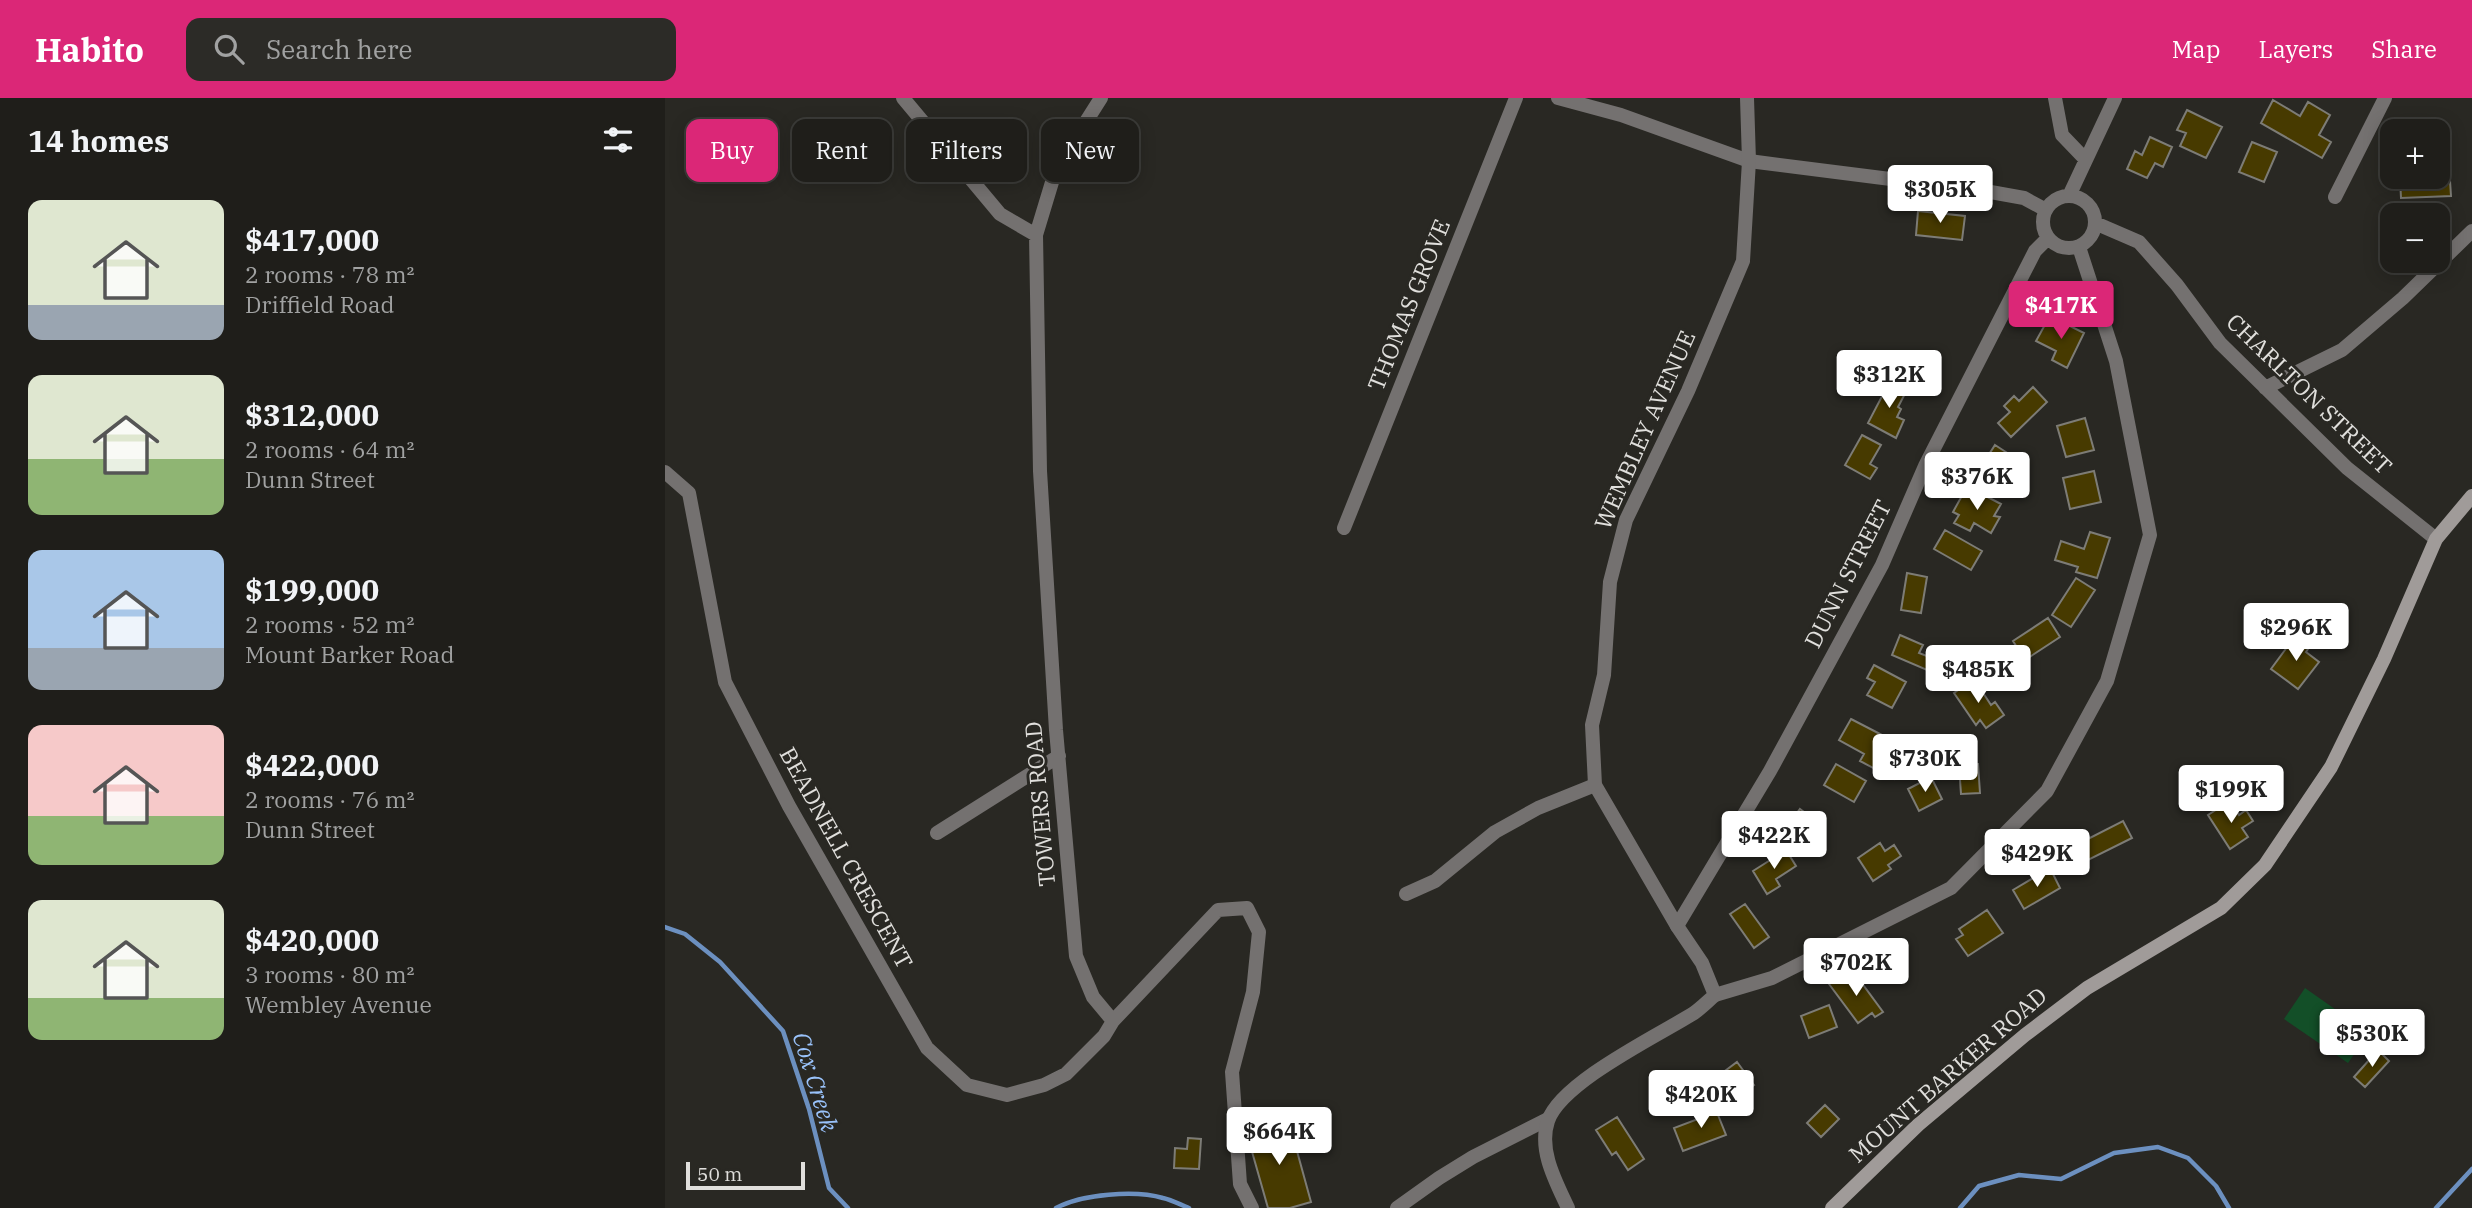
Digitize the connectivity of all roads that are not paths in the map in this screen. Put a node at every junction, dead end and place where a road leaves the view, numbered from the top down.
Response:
1 (903, 98) edge
2 (1101, 98) edge
3 (1516, 98) edge
4 (1558, 98) edge
5 (1747, 98) edge
6 (2055, 98) edge
7 (2115, 98) edge
8 (2385, 98) edge
9 (2085, 159) junction
10 (1749, 161) junction
11 (2070, 196) junction
12 (2335, 197) dead end
13 (2046, 210) junction
14 (2095, 223) junction
15 (2472, 231) edge
16 (1036, 235) junction
17 (2048, 238) junction
18 (2079, 247) junction
19 (2265, 388) junction
20 (665, 472) edge
21 (2472, 496) edge
22 (1344, 528) dead end
23 (2436, 540) junction
24 (1059, 757) junction
25 (1595, 785) junction
26 (937, 833) dead end
27 (1406, 894) dead end
28 (1677, 926) junction
29 (1714, 995) junction
30 (1113, 1021) junction
31 (1548, 1119) junction
32 (1252, 1208) edge
33 (1397, 1208) edge
34 (1568, 1208) edge
35 (1832, 1208) edge

1 - 16 street
2 - 16 street, TOWERS ROAD
3 - 22 street, THOMAS GROVE
4 - 10 street
5 - 10 street, WEMBLEY AVENUE
6 - 9 street
7 - 9 street
8 - 12 street
9 - 11 street
10 - 13 street
10 - 25 street, WEMBLEY AVENUE
11 - 13 street
11 - 14 street
13 - 17 street
14 - 18 street
14 - 19 street, CHARLTON STREET
15 - 19 street
16 - 24 street, TOWERS ROAD
17 - 18 street
17 - 28 street, DUNN STREET
18 - 29 street
19 - 23 street, CHARLTON STREET
20 - 30 street, BEADNELL CRESCENT
21 - 23 main road, MOUNT BARKER ROAD
23 - 35 main road, MOUNT BARKER ROAD
24 - 26 street
24 - 30 street, TOWERS ROAD
25 - 27 street
25 - 28 street, WEMBLEY AVENUE
28 - 29 street, WEMBLEY AVENUE
29 - 31 street
30 - 32 street
31 - 33 street
31 - 34 street

